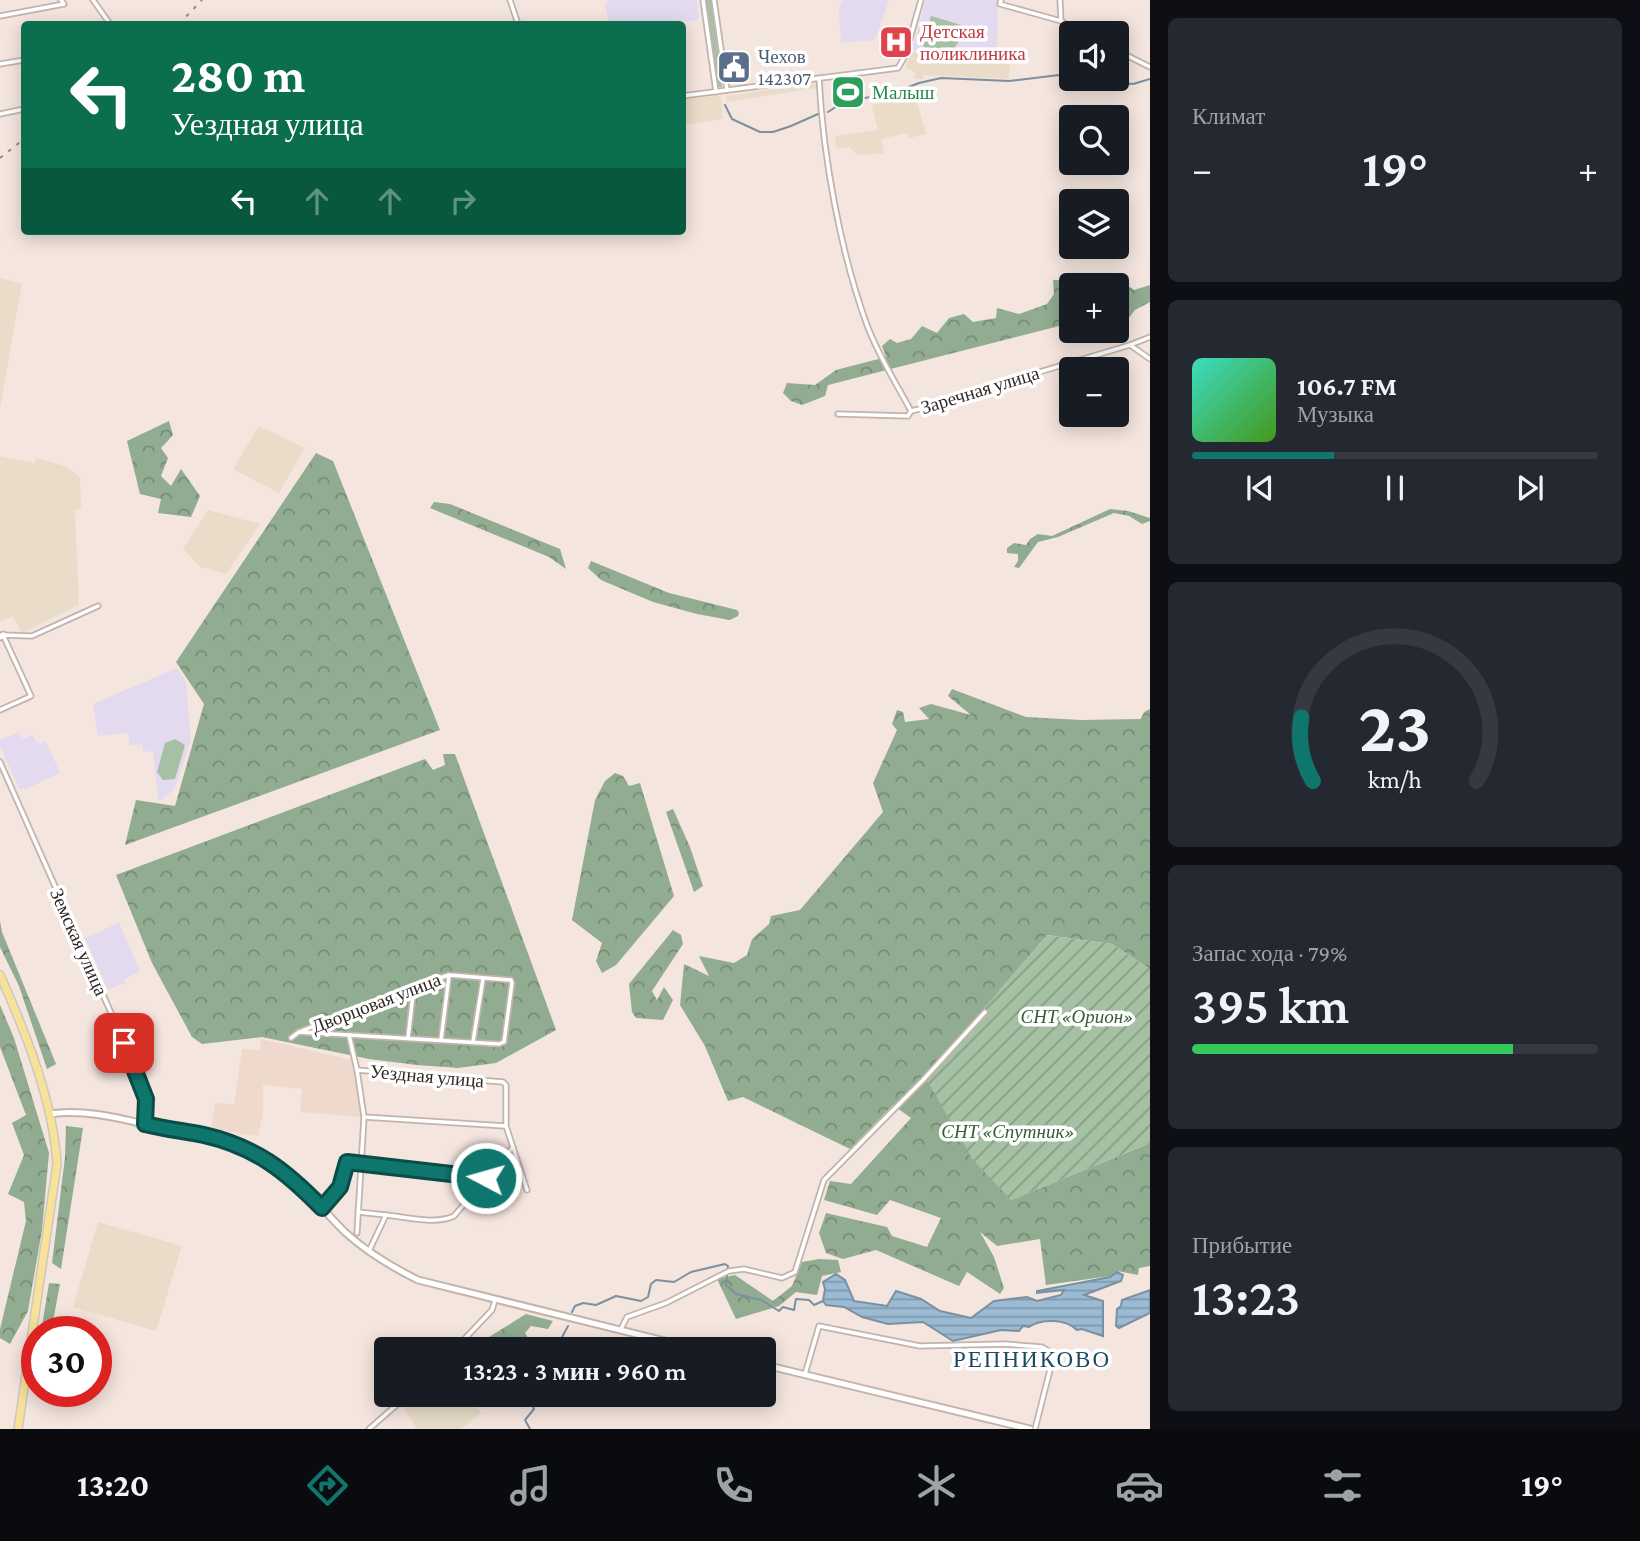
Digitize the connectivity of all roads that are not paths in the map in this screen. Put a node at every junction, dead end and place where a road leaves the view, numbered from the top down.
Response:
1 (61, 0) edge
2 (93, 0) edge
3 (510, 0) edge
4 (704, 0) edge
5 (714, 0) edge
6 (921, 0) edge
7 (1001, 0) edge
8 (1060, 0) edge
9 (0, 16) edge
10 (108, 21) edge
11 (517, 21) edge
12 (1061, 21) joint
13 (1129, 56) edge
14 (21, 60) edge
15 (0, 64) edge
16 (1150, 67) edge
17 (819, 78) junction
18 (727, 90) junction
19 (716, 92) junction
20 (686, 96) edge
21 (21, 110) edge
22 (0, 114) edge
23 (1150, 337) edge
24 (1130, 345) junction
25 (1150, 359) edge
26 (911, 411) junction
27 (838, 414) dead end
28 (98, 606) dead end
29 (1, 636) edge
30 (0, 710) edge
31 (0, 762) edge
32 (0, 975) edge
33 (449, 975) junction
34 (483, 978) junction
35 (414, 985) junction
36 (985, 1012) dead end
37 (299, 1032) junction
38 (349, 1034) junction
39 (290, 1038) dead end
40 (408, 1038) junction
41 (441, 1040) junction
42 (472, 1042) junction
43 (357, 1070) junction
44 (50, 1114) junction
45 (364, 1117) junction
46 (145, 1124) junction
47 (506, 1126) junction
48 (513, 1147) junction
49 (361, 1163) junction
50 (520, 1174) junction
51 (486, 1178) junction
52 (527, 1190) dead end
53 (468, 1198) junction
54 (322, 1208) junction
55 (358, 1212) junction
56 (386, 1215) junction
57 (357, 1233) dead end
58 (369, 1251) junction
59 (495, 1300) junction
60 (620, 1331) junction
61 (466, 1337) edge
62 (646, 1337) edge
63 (776, 1368) edge
64 (804, 1374) junction
65 (391, 1407) edge
66 (18, 1429) edge
67 (369, 1429) edge
68 (1032, 1429) edge

1 - 9 street
2 - 10 street
3 - 11 street
4 - 19 street
5 - 18 street
6 - 17 street
7 - 12 street
8 - 12 street
13 - 16 street
14 - 15 street
17 - 18 street
17 - 26 street, Заречная улица
18 - 19 street
19 - 20 street
21 - 22 street
23 - 24 street, Заречная улица
24 - 25 street
24 - 26 street, Заречная улица
26 - 27 street, Заречная улица
28 - 29 street
29 - 30 street
31 - 46 street, Земская улица
32 - 44 main road
33 - 34 street, Дворцовая улица
33 - 35 street, Дворцовая улица
33 - 41 street
34 - 42 street
34 - 42 street, Дворцовая улица
35 - 37 street, Дворцовая улица
35 - 40 street
36 - 60 street
37 - 38 street
37 - 39 street, Дворцовая улица
38 - 40 street
38 - 43 street
40 - 41 street
41 - 42 street
43 - 45 street, Уездная улица
43 - 47 street, Уездная улица
44 - 46 street
44 - 66 main road
45 - 47 street
45 - 49 street, Уездная улица
46 - 54 street
47 - 48 street
48 - 50 street
48 - 51 street
49 - 51 street
49 - 54 street
49 - 55 street, Уездная улица
50 - 52 street
50 - 53 street
51 - 53 street
53 - 56 street
54 - 58 street
55 - 56 street
55 - 57 street, Уездная улица
56 - 58 street
58 - 59 street
59 - 60 street
59 - 61 street
60 - 62 street
63 - 64 street
64 - 68 street
64 - 68 street
65 - 67 street

